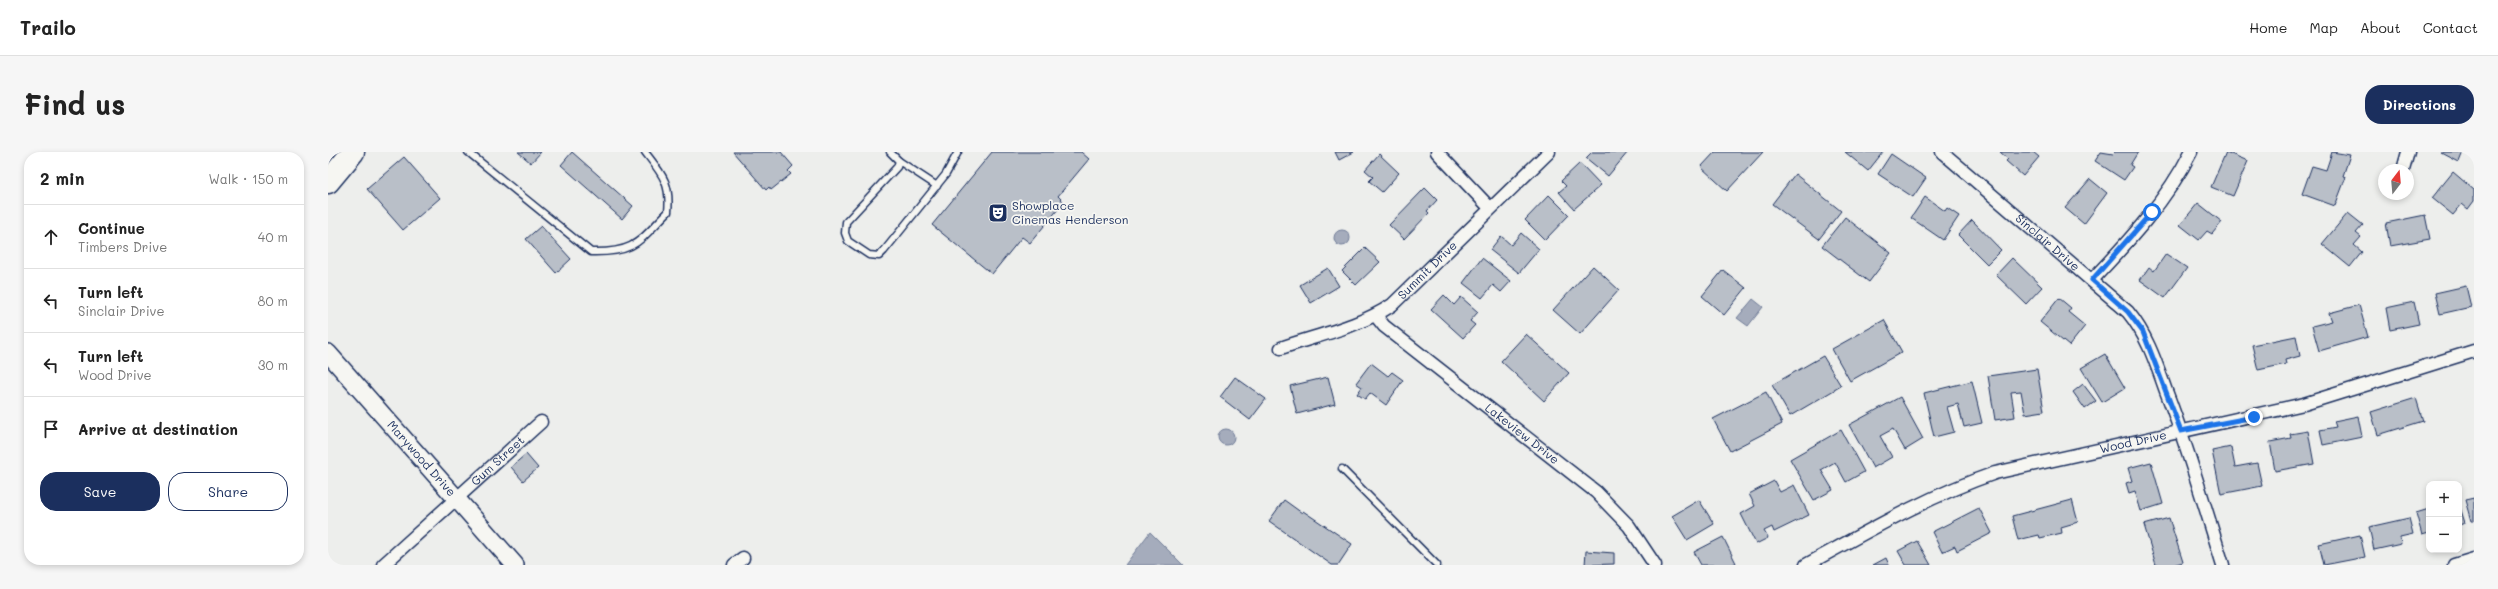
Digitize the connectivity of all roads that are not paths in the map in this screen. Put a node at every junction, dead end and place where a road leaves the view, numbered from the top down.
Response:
1 (468, 152) edge
2 (645, 152) edge
3 (890, 152) edge
4 (958, 152) edge
5 (1437, 152) edge
6 (1549, 152) edge
7 (1942, 152) edge
8 (2191, 152) edge
9 (2408, 152) edge
10 (350, 153) edge
11 (899, 161) junction
12 (2405, 164) edge
13 (328, 182) edge
14 (937, 186) junction
15 (1490, 208) junction
16 (2092, 280) junction
17 (1376, 316) junction
18 (1281, 348) dead end
19 (2474, 351) edge
20 (328, 353) edge
21 (541, 422) dead end
22 (2181, 431) junction
23 (1342, 469) dead end
24 (456, 499) junction
25 (2470, 561) edge
26 (383, 565) edge
27 (515, 565) edge
28 (1437, 565) edge
29 (1656, 565) edge
30 (1806, 565) edge
31 (2224, 565) edge
32 (2454, 565) edge

1 - 2 lane
3 - 11 lane
4 - 14 lane
5 - 15 street
6 - 15 street, Summit Drive
7 - 16 street, Sinclair Drive
8 - 16 street
9 - 12 street
10 - 13 highway
11 - 14 lane
11 - 14 lane
15 - 17 street, Summit Drive
16 - 22 street, Sinclair Drive
17 - 18 street, Summit Drive
17 - 29 street, Lakeview Drive
19 - 22 street, Wood Drive
20 - 24 street, Marywood Drive
21 - 24 street, Gum Street
22 - 30 street, Wood Drive
22 - 31 street, Sinclair Drive
23 - 28 lane
24 - 26 street, Gum Street
24 - 27 street, Marywood Drive
25 - 32 street

